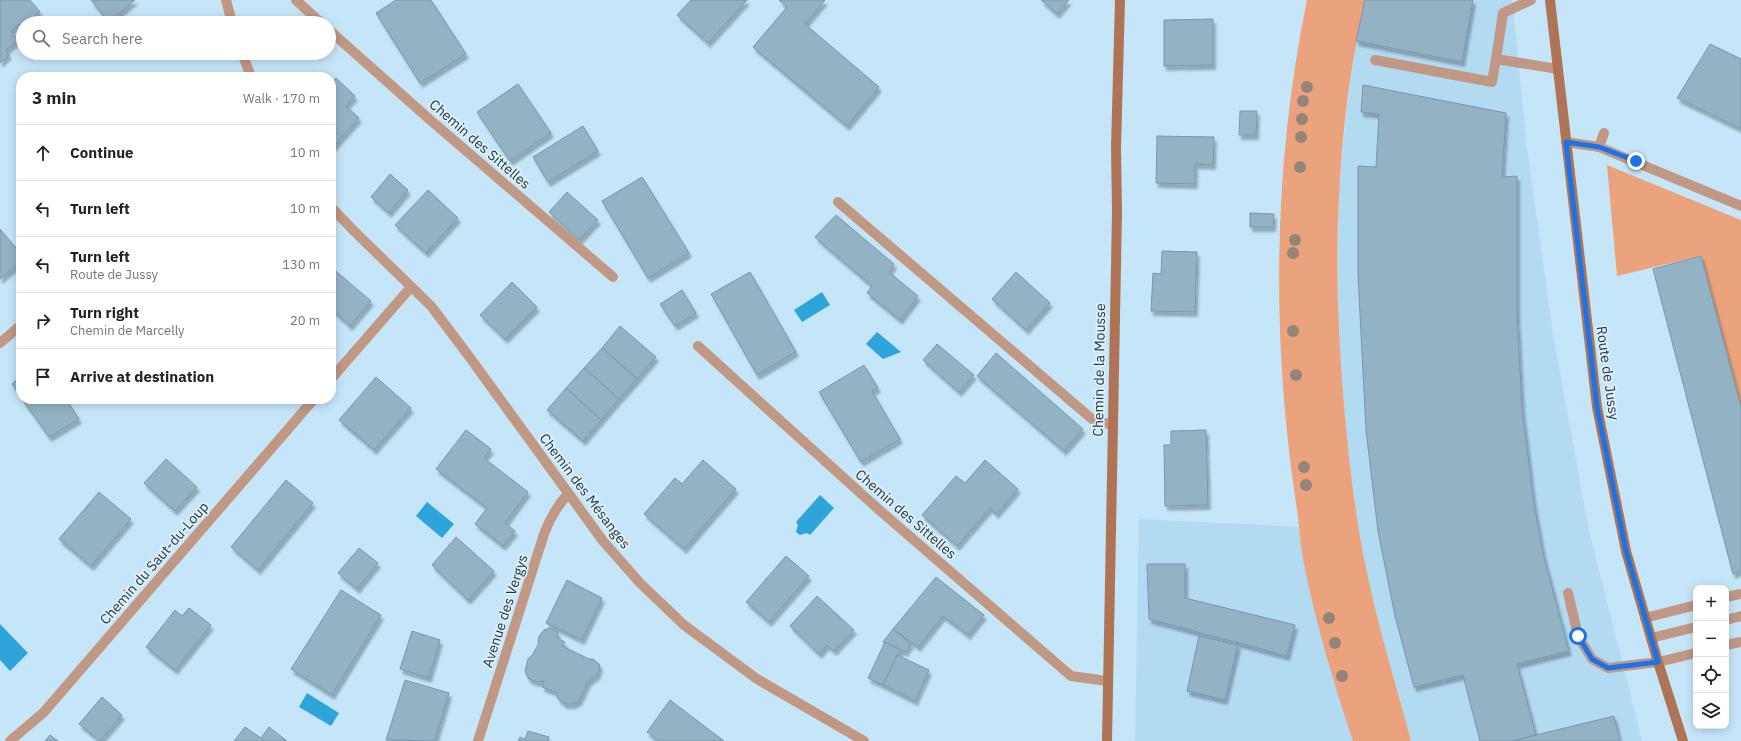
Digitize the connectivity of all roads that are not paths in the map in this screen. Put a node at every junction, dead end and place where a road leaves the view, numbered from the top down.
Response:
1 (226, 0) edge
2 (296, 0) edge
3 (1120, 0) edge
4 (1531, 0) edge
5 (1550, 0) edge
6 (230, 16) edge
7 (313, 16) edge
8 (336, 36) edge
9 (1496, 59) junction
10 (245, 60) edge
11 (1376, 60) dead end
12 (1558, 69) junction
13 (249, 72) edge
14 (1604, 133) dead end
15 (1566, 142) junction
16 (1599, 147) junction
17 (838, 202) dead end
18 (1741, 206) edge
19 (336, 212) edge
20 (613, 277) dead end
21 (410, 287) junction
22 (16, 329) edge
23 (0, 343) edge
24 (698, 346) dead end
25 (336, 373) edge
26 (310, 404) edge
27 (1112, 425) junction
28 (568, 494) junction
29 (1568, 593) dead end
30 (1741, 594) edge
31 (1729, 596) edge
32 (1693, 606) edge
33 (1741, 616) edge
34 (1645, 618) junction
35 (1729, 619) edge
36 (1693, 628) edge
37 (1651, 638) junction
38 (1741, 642) edge
39 (1729, 644) edge
40 (1693, 654) edge
41 (1658, 662) junction
42 (1107, 681) junction
43 (10, 741) edge
44 (478, 741) edge
45 (864, 741) edge
46 (1107, 741) edge
47 (1683, 741) edge

1 - 6 street
2 - 7 street
3 - 27 street, Chemin de la Mousse
4 - 9 street
5 - 12 street, Route de Jussy
8 - 20 street, Chemin des Sittelles
9 - 11 street
9 - 12 street
10 - 13 street
12 - 15 street, Route de Jussy
14 - 16 street
15 - 16 street
15 - 34 street, Route de Jussy
16 - 18 street
17 - 27 street
19 - 21 street, Chemin des Mésanges
21 - 25 street
21 - 28 street, Chemin des Mésanges
22 - 23 street
24 - 42 street, Chemin des Sittelles
26 - 43 street, Chemin du Saut-du-Loup
27 - 42 street, Chemin de la Mousse
28 - 44 street, Avenue des Vergys
28 - 45 street, Chemin des Mésanges
29 - 41 street
30 - 31 street
32 - 34 street
33 - 35 street
34 - 37 street, Route de Jussy
36 - 37 street
37 - 41 street, Route de Jussy
38 - 39 street
40 - 41 street
41 - 47 street, Route de Jussy
42 - 46 street, Chemin de la Mousse

